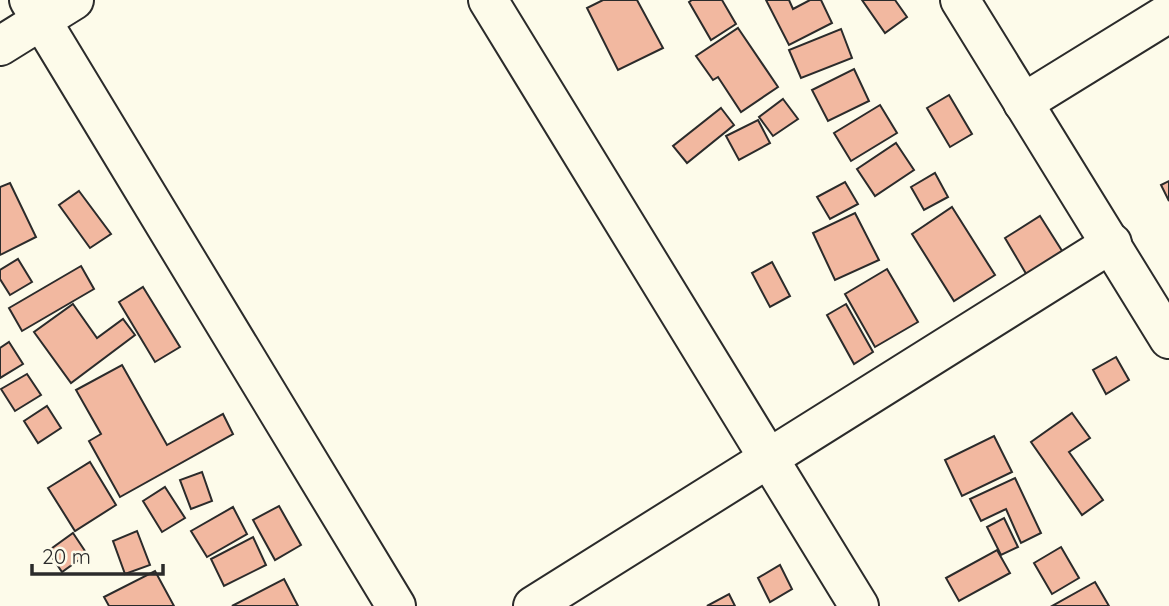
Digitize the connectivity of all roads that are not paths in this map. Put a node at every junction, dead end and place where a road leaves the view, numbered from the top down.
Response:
1 (74, 0) edge
2 (488, 0) edge
3 (960, 0) edge
4 (35, 10) edge
5 (1169, 13) edge
6 (0, 46) edge
7 (1023, 103) junction
8 (1112, 243) junction
9 (1169, 339) edge
10 (769, 458) junction
11 (396, 606) edge
12 (533, 606) edge
13 (859, 606) edge

1 - 4 street
2 - 10 street
3 - 7 street
4 - 6 street
4 - 11 street
5 - 7 street
7 - 8 street
8 - 9 street
8 - 10 street
10 - 12 street
10 - 13 street

